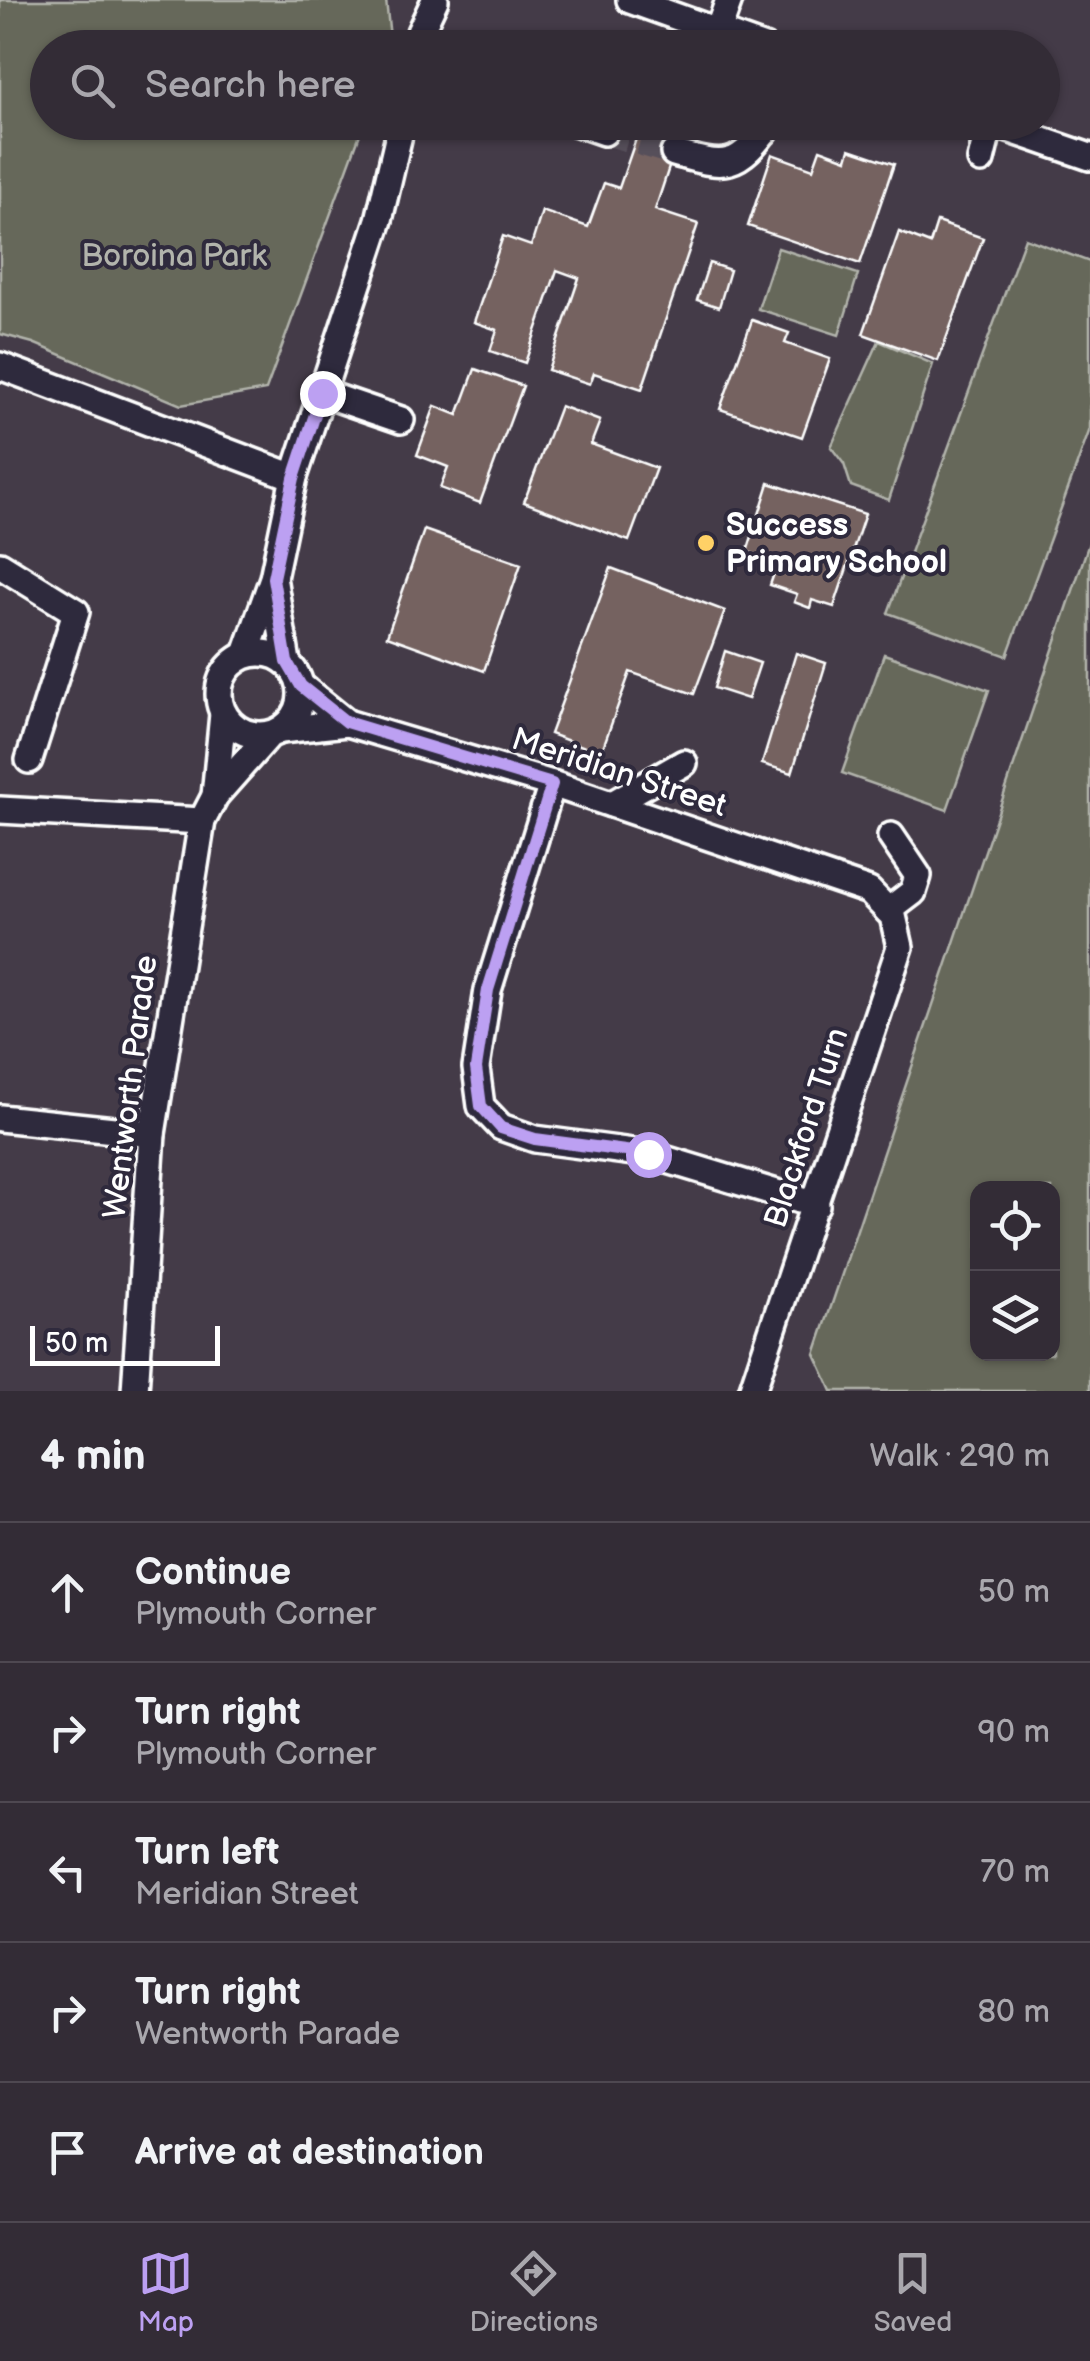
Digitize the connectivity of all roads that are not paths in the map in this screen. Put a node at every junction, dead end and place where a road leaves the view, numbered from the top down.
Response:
1 (417, 0) edge
2 (436, 0) edge
3 (630, 0) edge
4 (729, 0) edge
5 (418, 30) edge
6 (423, 30) edge
7 (715, 30) edge
8 (718, 30) edge
9 (398, 140) edge
10 (756, 140) edge
11 (985, 140) edge
12 (1040, 140) edge
13 (674, 153) tunnel mouth
14 (1090, 157) edge
15 (980, 160) dead end
16 (0, 366) edge
17 (322, 393) junction
18 (401, 420) dead end
19 (294, 478) junction
20 (0, 565) edge
21 (273, 578) junction
22 (246, 654) junction
23 (287, 662) junction
24 (301, 686) junction
25 (224, 714) junction
26 (346, 722) junction
27 (275, 732) junction
28 (29, 760) dead end
29 (684, 763) dead end
30 (552, 784) junction
31 (215, 796) junction
32 (612, 804) junction
33 (0, 810) edge
34 (202, 821) junction
35 (891, 836) dead end
36 (888, 911) junction
37 (0, 1118) edge
38 (152, 1134) junction
39 (816, 1205) junction
40 (135, 1391) edge
41 (752, 1391) edge

1 - 5 street
2 - 6 street
3 - 7 street
4 - 8 street
9 - 17 street
10 - 13 street
11 - 15 street
12 - 14 street
16 - 19 street
17 - 18 street
17 - 19 street
19 - 21 street
20 - 28 street
21 - 22 street
21 - 23 street
22 - 23 street
22 - 25 street
23 - 24 street
24 - 26 street, Meridian Street
24 - 27 street
25 - 27 street
25 - 31 street, Wentworth Parade
26 - 27 street, Meridian Street
26 - 30 street, Meridian Street
27 - 31 street, Wentworth Parade
29 - 32 street
30 - 32 street, Meridian Street
30 - 39 street
31 - 34 street, Wentworth Parade
32 - 36 street, Meridian Street
33 - 34 street
34 - 38 street, Wentworth Parade
35 - 36 street
36 - 39 street, Blackford Turn
37 - 38 street
38 - 40 street, Wentworth Parade
39 - 41 street, Blackford Turn

